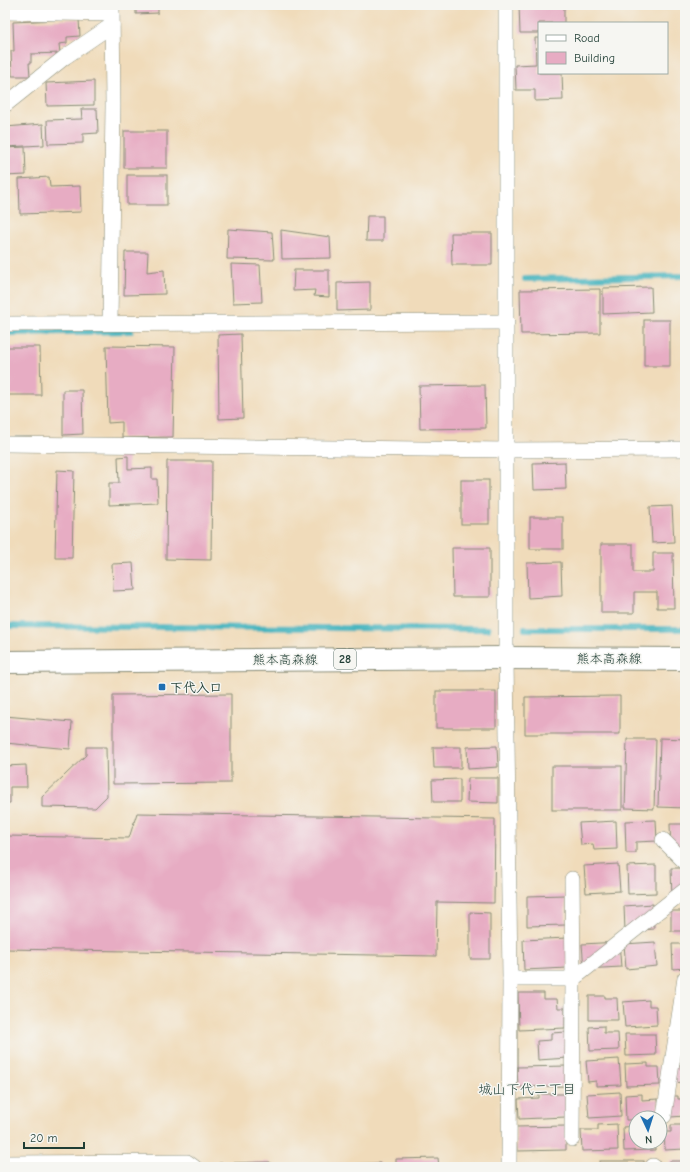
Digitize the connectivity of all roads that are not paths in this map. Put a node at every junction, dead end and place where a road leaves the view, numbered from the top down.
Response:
1 (506, 5) edge
2 (5, 12) edge
3 (112, 14) edge
4 (5, 105) edge
5 (507, 322) junction
6 (110, 323) junction
7 (5, 324) edge
8 (5, 444) edge
9 (685, 449) edge
10 (507, 450) junction
11 (506, 658) junction
12 (685, 659) edge
13 (5, 662) edge
14 (663, 840) dead end
15 (685, 862) edge
16 (572, 879) dead end
17 (685, 890) edge
18 (685, 978) edge
19 (510, 979) junction
20 (573, 979) junction
21 (665, 1110) edge
22 (572, 1139) dead end
23 (5, 1163) edge
24 (194, 1167) edge
25 (509, 1167) edge

1 - 5 street
2 - 3 street
3 - 4 street
3 - 6 street
5 - 6 street
5 - 10 street
6 - 7 street
8 - 10 street
9 - 10 street
10 - 11 street
11 - 12 main road, 熊本高森線 / 28
11 - 13 main road, 熊本高森線 / 28
11 - 19 street
14 - 15 street
16 - 20 street
17 - 20 street
18 - 21 street
19 - 20 street
19 - 25 street
20 - 22 street
23 - 24 street

